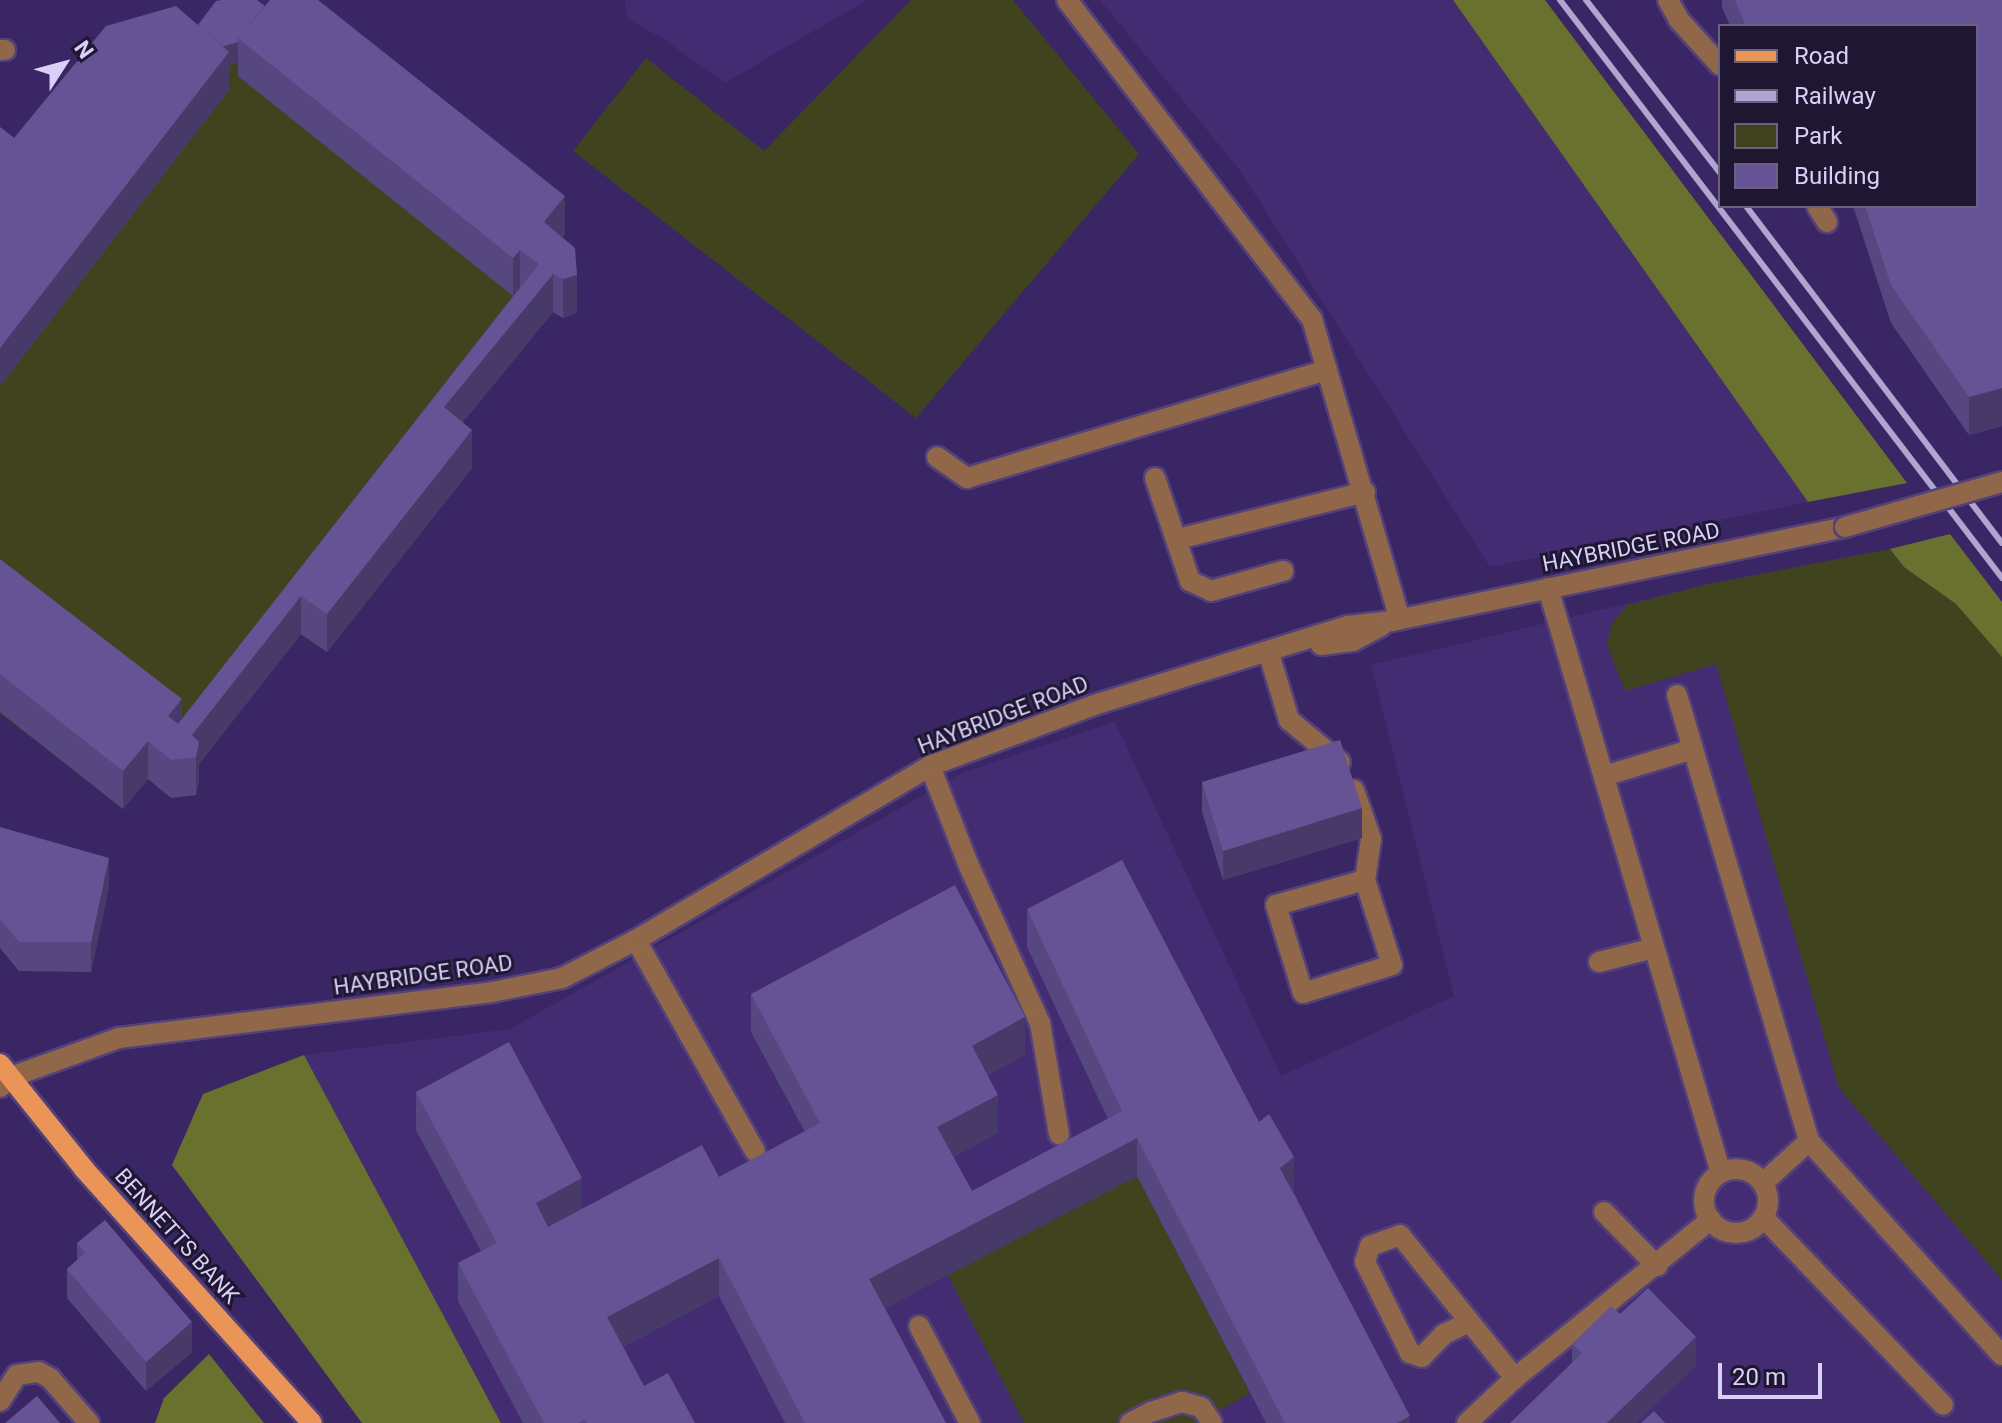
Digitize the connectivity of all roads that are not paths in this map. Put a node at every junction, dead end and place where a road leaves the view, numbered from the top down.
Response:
1 (1067, 0) edge
2 (1668, 0) edge
3 (1718, 63) edge
4 (1327, 370) junction
5 (937, 457) dead end
6 (1155, 478) dead end
7 (2002, 482) edge
8 (1365, 492) junction
9 (1178, 539) junction
10 (1283, 571) dead end
11 (1548, 588) junction
12 (1396, 620) junction
13 (1273, 652) junction
14 (1677, 695) dead end
15 (1693, 749) junction
16 (930, 766) junction
17 (1604, 776) junction
18 (1365, 880) junction
19 (636, 940) junction
20 (1654, 948) junction
21 (1599, 962) dead end
22 (4, 1076) edge
23 (1059, 1134) dead end
24 (1809, 1141) junction
25 (755, 1151) dead end
26 (1721, 1173) junction
27 (1763, 1183) junction
28 (1604, 1212) dead end
29 (1763, 1217) junction
30 (1711, 1219) junction
31 (1657, 1266) junction
32 (1469, 1322) junction
33 (919, 1326) dead end
34 (2002, 1355) edge
35 (1515, 1378) junction
36 (0, 1401) edge
37 (1943, 1405) dead end
38 (89, 1423) edge
39 (312, 1423) edge
40 (970, 1423) edge
41 (1130, 1423) edge
42 (1212, 1423) edge
43 (1467, 1423) edge

1 - 4 street
2 - 3 street
4 - 5 street
4 - 8 street
6 - 9 street
7 - 11 street, HAYBRIDGE ROAD, bridge
8 - 9 street
8 - 12 street
9 - 10 street
11 - 12 street, HAYBRIDGE ROAD
11 - 17 street
12 - 13 street, HAYBRIDGE ROAD
13 - 16 street, HAYBRIDGE ROAD
13 - 18 street
14 - 15 street
15 - 17 street
15 - 24 street
16 - 19 street, HAYBRIDGE ROAD
16 - 23 street
17 - 20 street
18 - 18 street
19 - 22 street, HAYBRIDGE ROAD
19 - 25 street
20 - 21 street
20 - 26 street
22 - 39 main road, BENNETTS BANK
24 - 27 street
24 - 34 street
26 - 27 street
26 - 30 street
27 - 29 street
28 - 31 street
29 - 30 street
29 - 37 street
30 - 31 street
31 - 35 street
32 - 32 street
32 - 35 street
33 - 40 street
35 - 43 street
36 - 38 street
41 - 42 street

